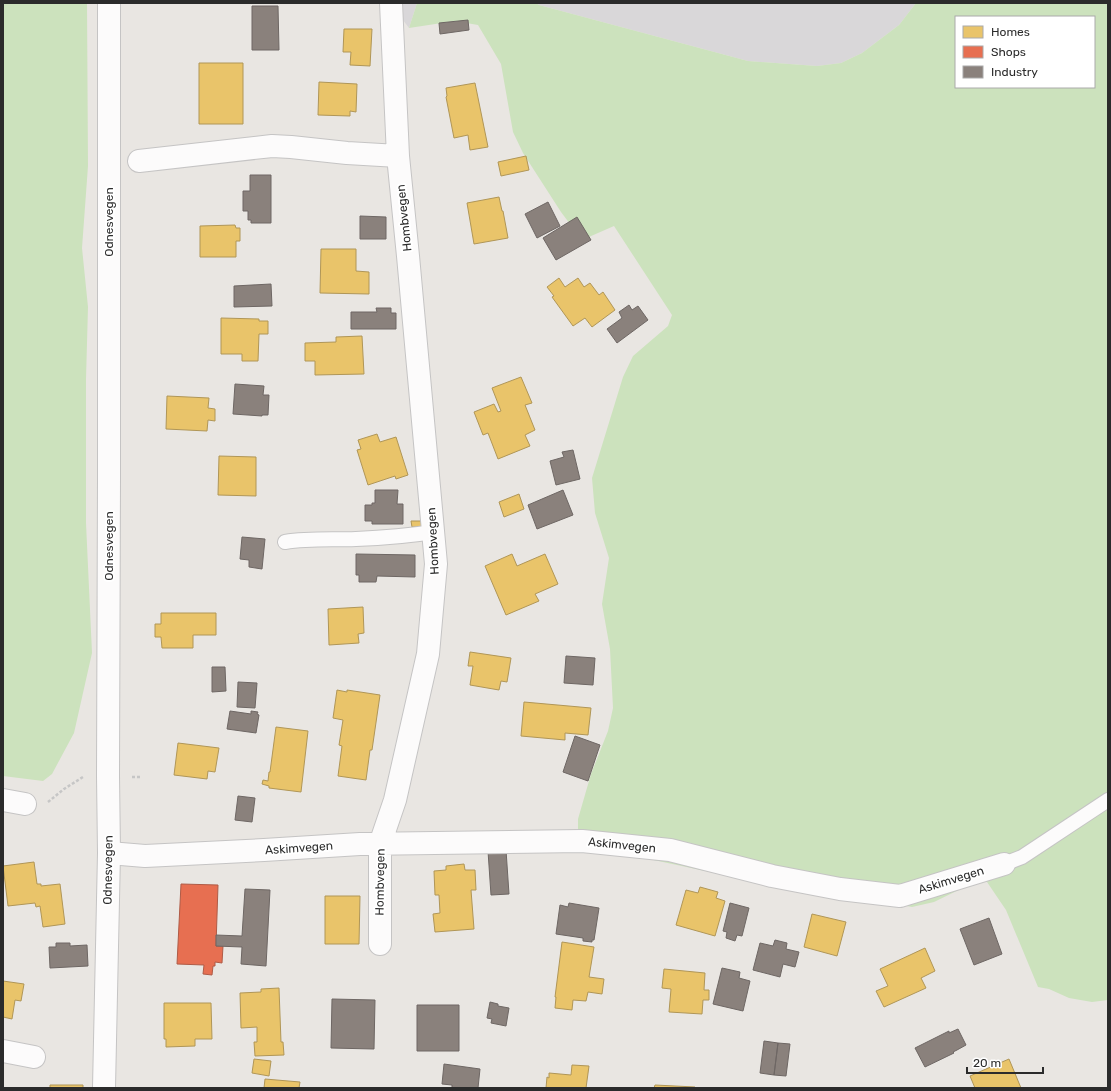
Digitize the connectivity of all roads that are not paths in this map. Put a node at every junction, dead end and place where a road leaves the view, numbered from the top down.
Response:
1 (109, 3) edge
2 (391, 3) edge
3 (398, 156) junction
4 (139, 162) dead end
5 (433, 532) junction
6 (285, 542) dead end
7 (3, 800) edge
8 (1108, 800) edge
9 (25, 804) road end
10 (380, 844) junction
11 (109, 853) junction
12 (1004, 864) joint
13 (380, 944) dead end
14 (3, 1051) edge
15 (34, 1057) dead end
16 (104, 1088) edge

1 - 11 street, Odnesvegen
2 - 3 street, Hombvegen
3 - 4 street
3 - 5 street, Hombvegen
5 - 6 lane
5 - 10 street, Hombvegen
7 - 9 street
8 - 12 lane, Askimvegen
10 - 11 street, Askimvegen
10 - 12 street, Askimvegen
10 - 13 street, Hombvegen
11 - 16 street, Odnesvegen
14 - 15 street

